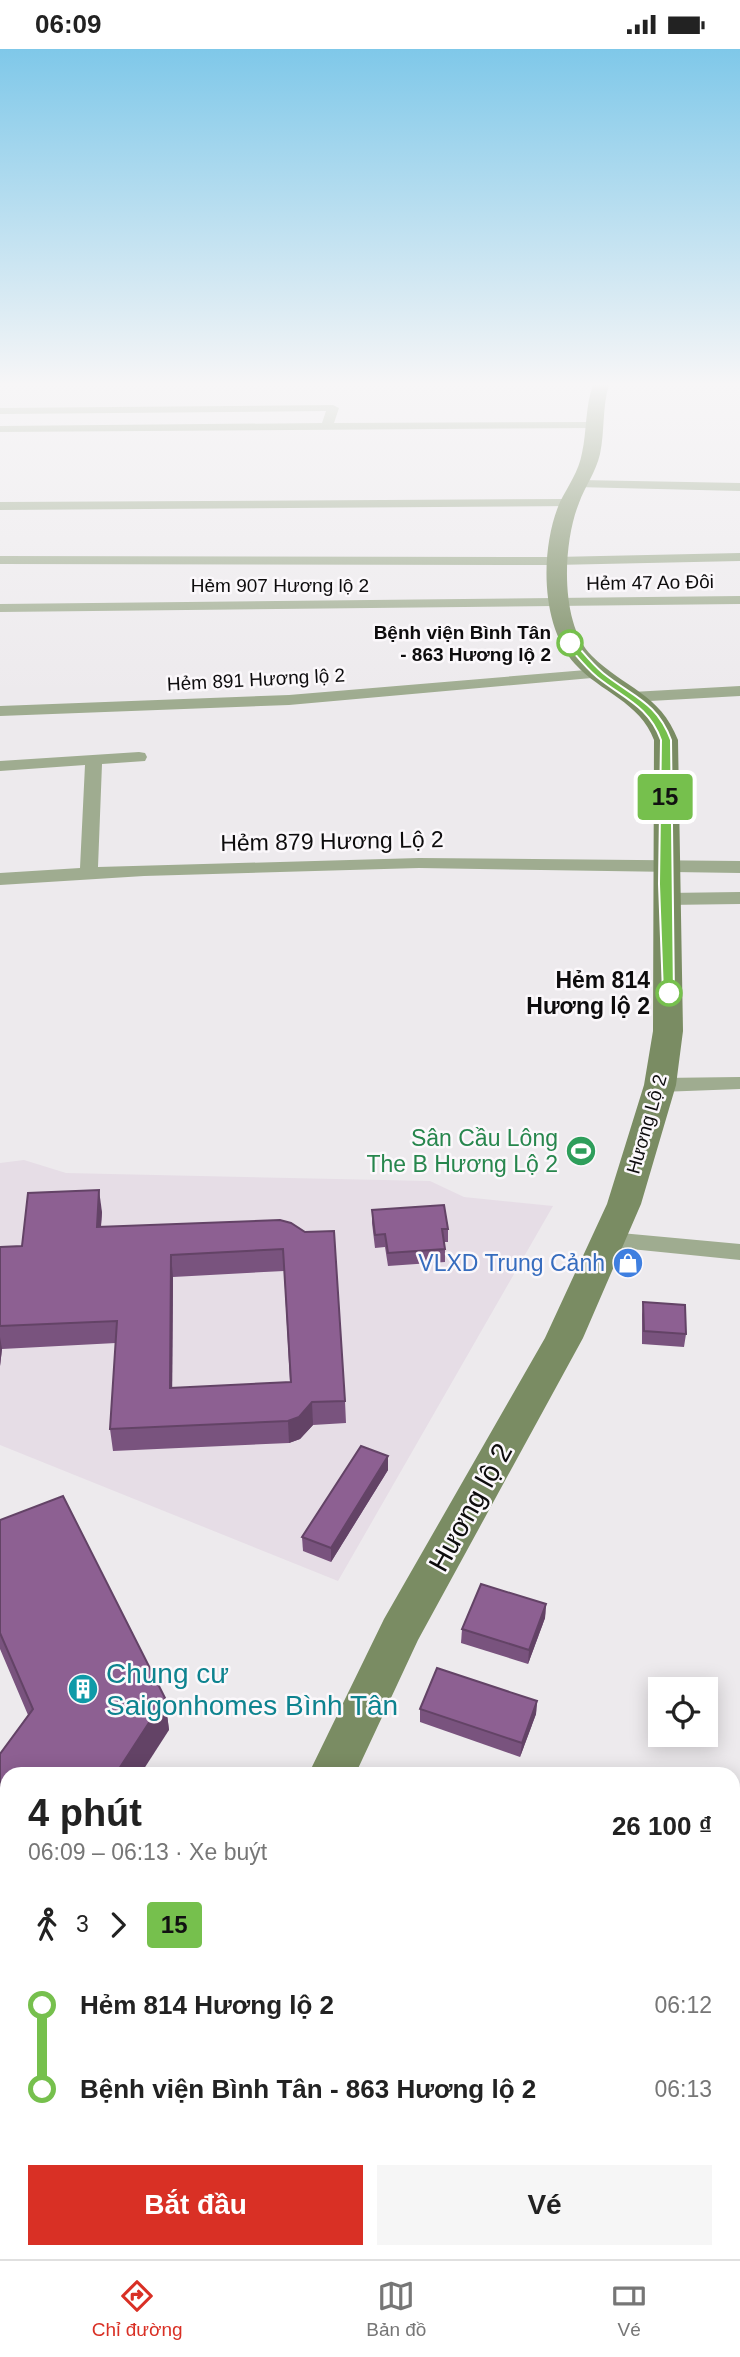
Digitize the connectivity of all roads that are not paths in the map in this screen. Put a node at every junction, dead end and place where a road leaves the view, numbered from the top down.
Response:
1 (578, 488) edge
2 (569, 503) junction
3 (0, 506) edge
4 (740, 557) edge
5 (0, 560) edge
6 (555, 561) junction
7 (740, 600) edge
8 (560, 602) junction
9 (0, 608) edge
10 (598, 674) junction
11 (740, 691) edge
12 (632, 697) junction
13 (0, 711) edge
14 (138, 757) dead end
15 (94, 760) junction
16 (0, 766) edge
17 (665, 867) junction
18 (740, 867) edge
19 (89, 872) junction
20 (0, 879) edge
21 (740, 898) edge
22 (666, 899) junction
23 (740, 1083) edge
24 (660, 1086) junction
25 (610, 1240) junction
26 (740, 1252) edge
27 (335, 1767) edge

1 - 2 main road, Hương Lộ 2
2 - 3 street
2 - 6 main road, Hương Lộ 2
4 - 6 street
5 - 6 street
6 - 8 main road, Hương Lộ 2
7 - 8 street, Hẻm 47 Ao Đôi
8 - 9 street, Hẻm 907 Hương lộ 2
8 - 10 main road, Hương Lộ 2
10 - 12 main road, Hương Lộ 2
10 - 13 street, Hẻm 891 Hương lộ 2
11 - 12 street
12 - 17 main road, Hương Lộ 2
14 - 15 street
15 - 16 street
15 - 19 street
17 - 18 street, Hẻm 879 Hương Lộ 2
17 - 19 street, Hẻm 879 Hương Lộ 2
17 - 22 main road, Hương Lộ 2
19 - 20 street, Hẻm 879 Hương Lộ 2
21 - 22 street
22 - 24 main road, Hương Lộ 2
23 - 24 street
24 - 25 main road, Hương Lộ 2
25 - 26 street
25 - 27 main road, Hương lộ 2

